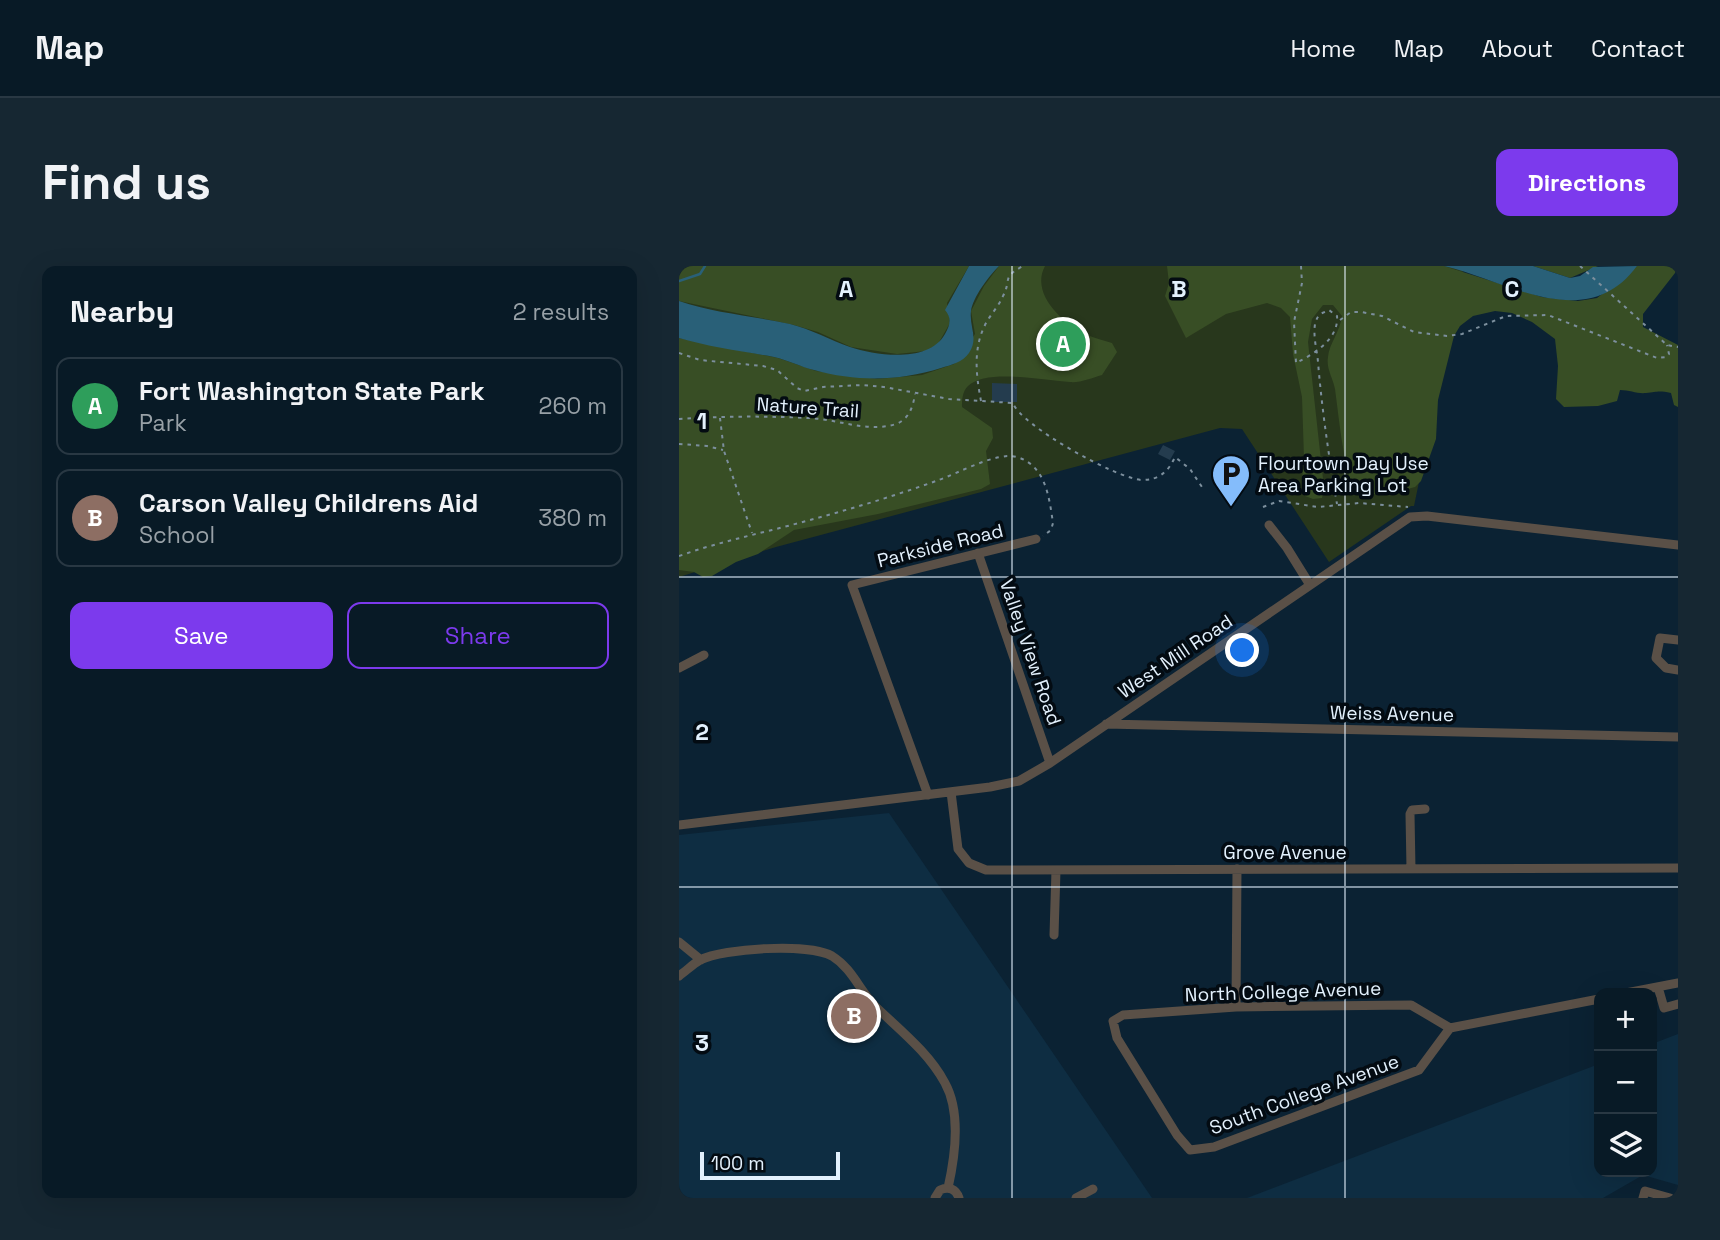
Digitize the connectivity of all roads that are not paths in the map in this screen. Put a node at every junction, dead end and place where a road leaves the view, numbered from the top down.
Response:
1 (1269, 525) dead end
2 (1036, 539) road end
3 (1678, 545) edge
4 (978, 553) junction
5 (1310, 585) junction
6 (1678, 640) edge
7 (704, 655) dead end
8 (679, 667) edge
9 (1678, 670) edge
10 (1105, 724) junction
11 (1678, 737) edge
12 (1050, 763) junction
13 (951, 792) junction
14 (927, 795) junction
15 (1425, 809) dead end
16 (679, 825) edge
17 (1678, 868) edge
18 (1237, 869) junction
19 (1411, 869) junction
20 (1056, 870) junction
21 (1054, 935) dead end
22 (679, 942) edge
23 (701, 960) junction
24 (679, 976) edge
25 (1678, 983) edge
26 (1658, 987) junction
27 (1653, 988) edge
28 (1594, 1000) edge
29 (1678, 1004) edge
30 (1236, 1007) junction
31 (1450, 1028) junction
32 (1190, 1150) joint
33 (948, 1188) junction
34 (1093, 1189) dead end
35 (935, 1198) edge
36 (959, 1198) edge
37 (1076, 1198) edge
38 (1643, 1198) edge
39 (1670, 1198) edge

1 - 5 street
2 - 4 street, Parkside Road
3 - 5 street, West Mill Road
4 - 12 street, Valley View Road
4 - 14 street, Parkside Road
5 - 10 street, West Mill Road
6 - 9 street
7 - 8 street
10 - 11 street, Weiss Avenue
10 - 12 street, West Mill Road
12 - 13 street, West Mill Road
13 - 14 street, West Mill Road
13 - 20 street, Grove Avenue
14 - 16 street, West Mill Road
15 - 19 street
17 - 19 street, Grove Avenue
18 - 19 street, Grove Avenue
18 - 20 street, Grove Avenue
18 - 30 street
20 - 21 street
22 - 23 street
23 - 24 street
23 - 33 street
25 - 26 street
26 - 27 street
26 - 29 street
28 - 31 street
30 - 31 street, North College Avenue
30 - 32 street, North College Avenue
31 - 32 street, South College Avenue
33 - 35 street
33 - 36 street
34 - 37 street
38 - 39 street

